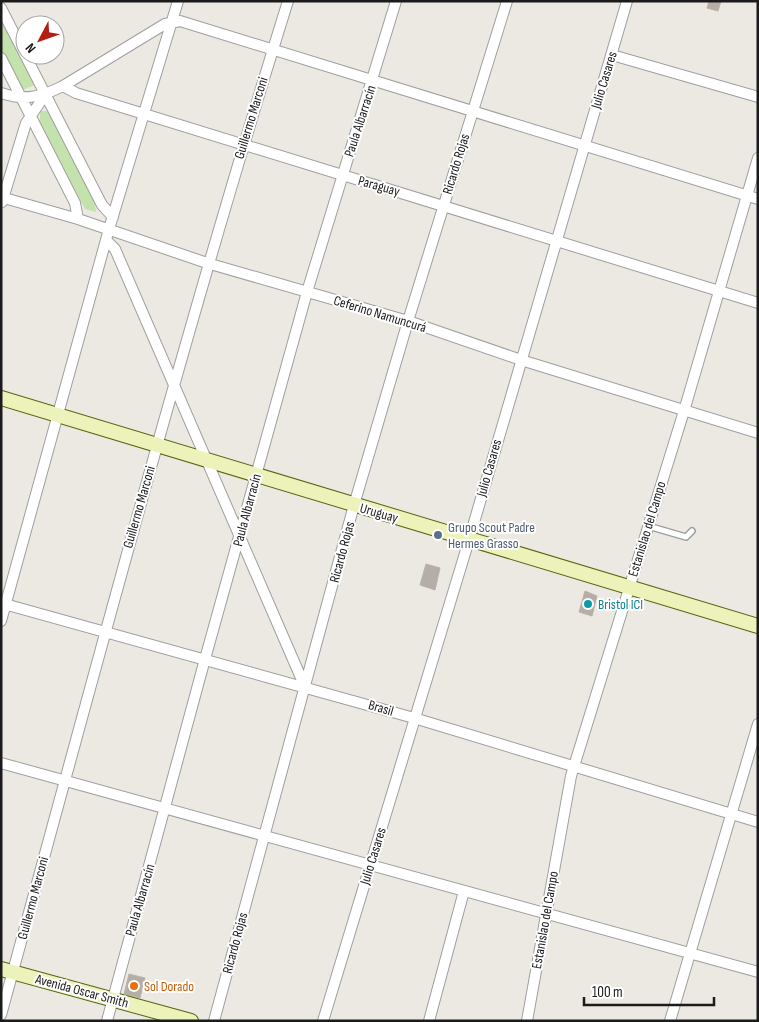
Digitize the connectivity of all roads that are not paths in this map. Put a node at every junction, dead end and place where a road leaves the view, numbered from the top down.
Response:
1 (178, 1) edge
2 (288, 1) edge
3 (396, 1) edge
4 (507, 1) edge
5 (627, 1) edge
6 (1, 8) edge
7 (173, 21) junction
8 (272, 50) junction
9 (612, 56) junction
10 (1, 58) edge
11 (372, 81) junction
12 (63, 86) junction
13 (1, 93) edge
14 (45, 95) junction
15 (758, 97) edge
16 (22, 98) junction
17 (472, 111) junction
18 (143, 114) junction
19 (30, 115) junction
20 (243, 145) junction
21 (584, 147) junction
22 (758, 158) edge
23 (342, 175) junction
24 (747, 196) junction
25 (758, 199) edge
26 (2, 200) edge
27 (443, 205) junction
28 (113, 217) junction
29 (78, 218) junction
30 (109, 229) junction
31 (106, 240) junction
32 (556, 241) junction
33 (207, 262) junction
34 (719, 291) junction
35 (307, 292) junction
36 (758, 302) edge
37 (408, 322) junction
38 (521, 360) junction
39 (174, 383) junction
40 (1, 398) edge
41 (684, 411) junction
42 (57, 415) junction
43 (758, 433) edge
44 (156, 445) junction
45 (207, 461) junction
46 (256, 477) junction
47 (354, 505) junction
48 (648, 526) junction
49 (692, 531) dead end
50 (240, 536) junction
51 (468, 539) junction
52 (630, 586) junction
53 (3, 604) edge
54 (1, 621) edge
55 (758, 626) edge
56 (104, 632) junction
57 (204, 659) junction
58 (306, 687) junction
59 (414, 718) junction
60 (758, 724) edge
61 (1, 763) edge
62 (574, 765) junction
63 (65, 781) junction
64 (166, 810) junction
65 (730, 814) junction
66 (758, 822) edge
67 (265, 835) junction
68 (370, 864) junction
69 (464, 891) junction
70 (547, 912) junction
71 (690, 951) junction
72 (7, 971) edge
73 (758, 972) edge
74 (113, 1000) junction
75 (1, 1015) edge
76 (107, 1021) edge
77 (191, 1021) edge
78 (214, 1021) edge
79 (323, 1021) edge
80 (429, 1021) edge
81 (527, 1021) edge
82 (670, 1021) edge

1 - 7 street
2 - 8 street, Guillermo Marconi
3 - 11 street, Paula Albarracín
4 - 17 street, Ricardo Rojas
5 - 9 street, Julio Casares
6 - 14 street
7 - 8 street
7 - 12 street
7 - 18 street
8 - 11 street
8 - 20 street, Guillermo Marconi
9 - 15 street
9 - 21 street, Julio Casares
10 - 16 street
11 - 17 street
11 - 23 street, Paula Albarracín
12 - 14 street
12 - 18 street, Paraguay
13 - 16 street
14 - 16 street
14 - 19 street
14 - 28 street
16 - 19 street
17 - 21 street
17 - 27 street, Ricardo Rojas
18 - 20 street, Paraguay
18 - 28 street
19 - 26 street
19 - 29 street
20 - 23 street, Paraguay
20 - 33 street, Guillermo Marconi
21 - 24 street
21 - 32 street, Julio Casares
22 - 24 street, Estanislao del Campo
23 - 27 street, Paraguay
23 - 35 street, Paula Albarracín
24 - 25 street
24 - 34 street, Estanislao del Campo
26 - 29 street, Ceferino Namuncurá
27 - 32 street, Paraguay
27 - 37 street, Ricardo Rojas
28 - 30 street
29 - 30 street, Ceferino Namuncurá
30 - 31 street
30 - 33 street, Ceferino Namuncurá
31 - 39 street
31 - 42 street
32 - 34 street, Paraguay
32 - 38 street, Julio Casares
33 - 35 street, Ceferino Namuncurá
33 - 39 street, Guillermo Marconi
34 - 36 street, Paraguay
34 - 41 street, Estanislao del Campo
35 - 37 street, Ceferino Namuncurá
35 - 46 street, Paula Albarracín
37 - 38 street, Ceferino Namuncurá
37 - 47 street, Ricardo Rojas
38 - 41 street, Ceferino Namuncurá
38 - 51 street, Julio Casares
39 - 44 street, Guillermo Marconi
39 - 45 street
40 - 42 street, Uruguay
41 - 43 street, Ceferino Namuncurá
41 - 48 street, Estanislao del Campo
42 - 44 street, Uruguay
42 - 53 street
44 - 45 street, Uruguay
44 - 56 street, Guillermo Marconi
45 - 46 street, Uruguay
45 - 50 street
46 - 47 street, Uruguay
46 - 50 street, Paula Albarracín
47 - 51 street, Uruguay
47 - 58 street, Ricardo Rojas
48 - 49 lane
48 - 52 street, Estanislao del Campo
50 - 57 street, Paula Albarracín
50 - 58 street
51 - 52 street, Uruguay
51 - 59 street, Julio Casares
52 - 55 street, Uruguay
52 - 62 street, Estanislao del Campo
53 - 54 street
53 - 56 street, Brasil
56 - 57 street, Brasil
56 - 63 street, Guillermo Marconi
57 - 58 street, Brasil
57 - 64 street, Paula Albarracín
58 - 59 street, Brasil
58 - 67 street, Ricardo Rojas
59 - 62 street, Brasil
59 - 68 street, Julio Casares
60 - 65 street
61 - 63 street
62 - 65 street, Brasil
62 - 70 street, Estanislao del Campo
63 - 64 street
63 - 72 street, Guillermo Marconi
64 - 67 street
64 - 74 street, Paula Albarracín
65 - 66 street, Brasil
65 - 71 street
67 - 68 street
67 - 78 street, Ricardo Rojas
68 - 69 street
68 - 79 street, Julio Casares
69 - 70 street
69 - 80 street
70 - 71 street
70 - 81 street, Estanislao del Campo
71 - 73 street
71 - 82 street
72 - 74 street, Avenida Oscar Smith
72 - 75 street, Guillermo Marconi
74 - 76 street, Paula Albarracín
74 - 77 street, Avenida Oscar Smith

